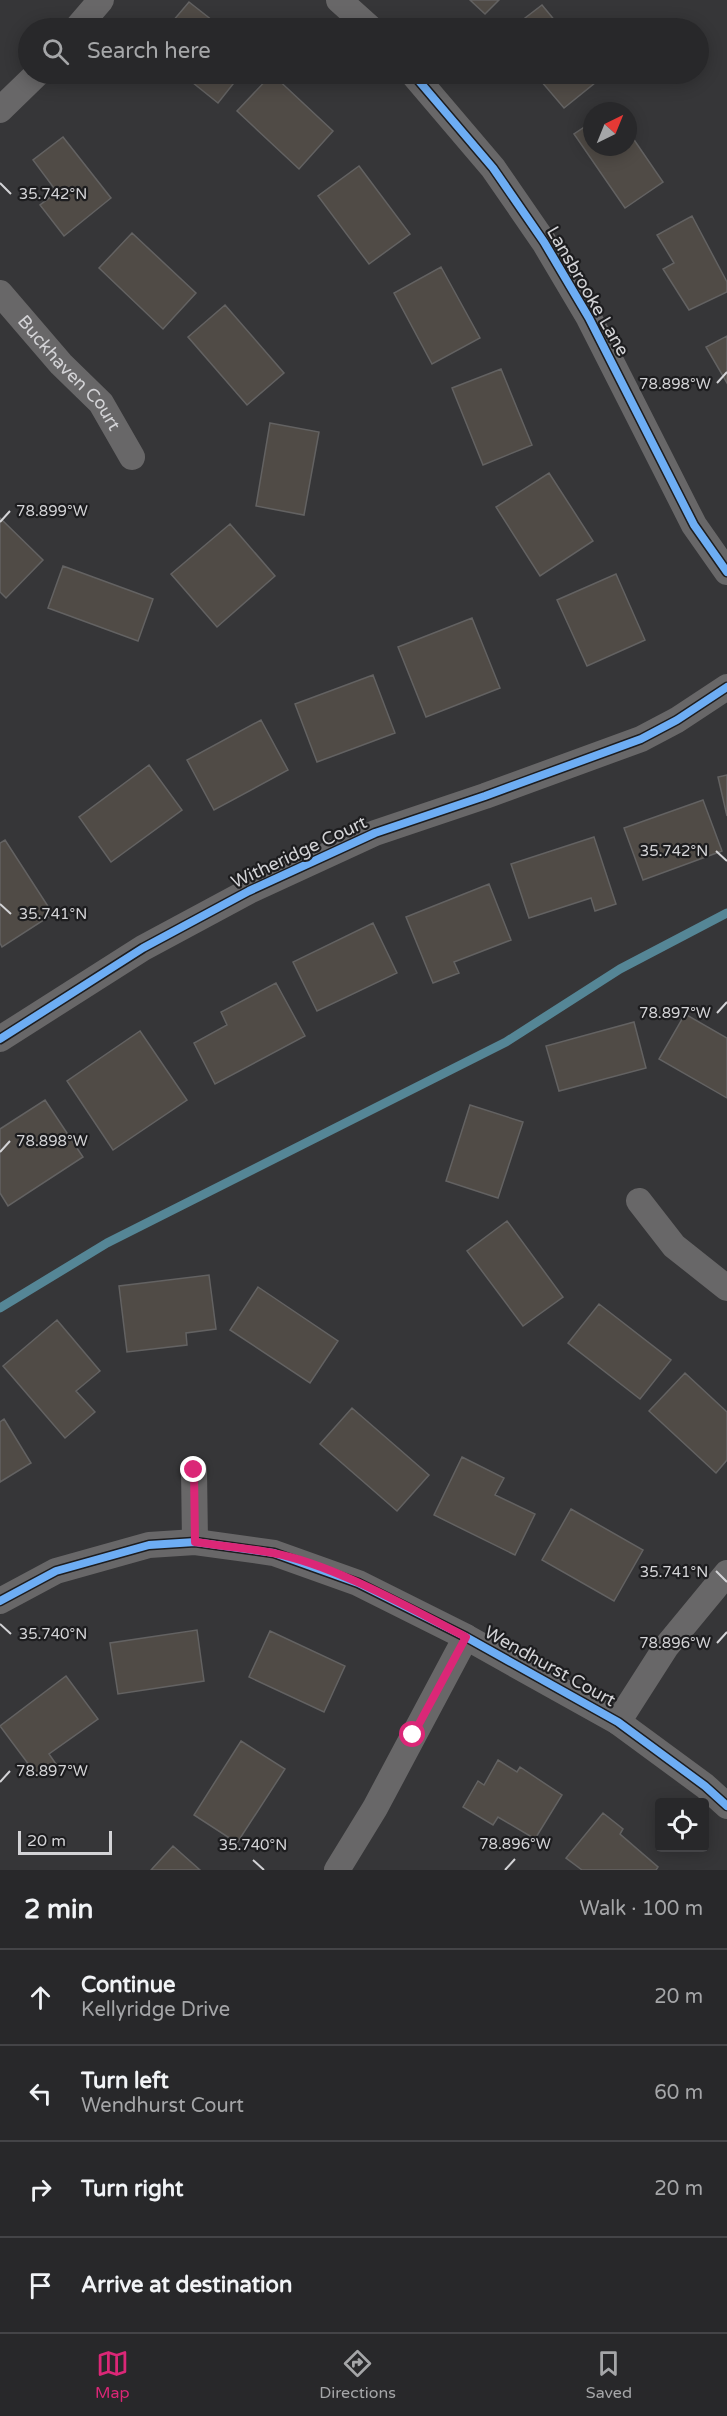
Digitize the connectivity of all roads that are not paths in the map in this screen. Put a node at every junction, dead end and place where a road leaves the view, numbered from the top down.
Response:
1 (101, 0) edge
2 (339, 0) edge
3 (86, 18) edge
4 (359, 18) edge
5 (27, 84) edge
6 (422, 84) edge
7 (0, 110) edge
8 (0, 293) edge
9 (132, 457) dead end
10 (727, 572) edge
11 (727, 687) edge
12 (0, 1039) edge
13 (639, 1201) dead end
14 (727, 1288) edge
15 (194, 1470) dead end
16 (195, 1542) junction
17 (727, 1573) edge
18 (0, 1601) edge
19 (466, 1637) junction
20 (618, 1722) junction
21 (727, 1806) edge
22 (337, 1870) edge

1 - 3 street
2 - 4 street
5 - 7 street
6 - 10 street, Lansbrooke Lane
8 - 9 street, Buckhaven Court
11 - 12 street, Witheridge Court
13 - 14 street
15 - 16 street
16 - 18 street, Wendhurst Court
16 - 19 street, Wendhurst Court
17 - 20 street
19 - 20 street, Wendhurst Court
19 - 22 street
20 - 21 street, Wendhurst Court

